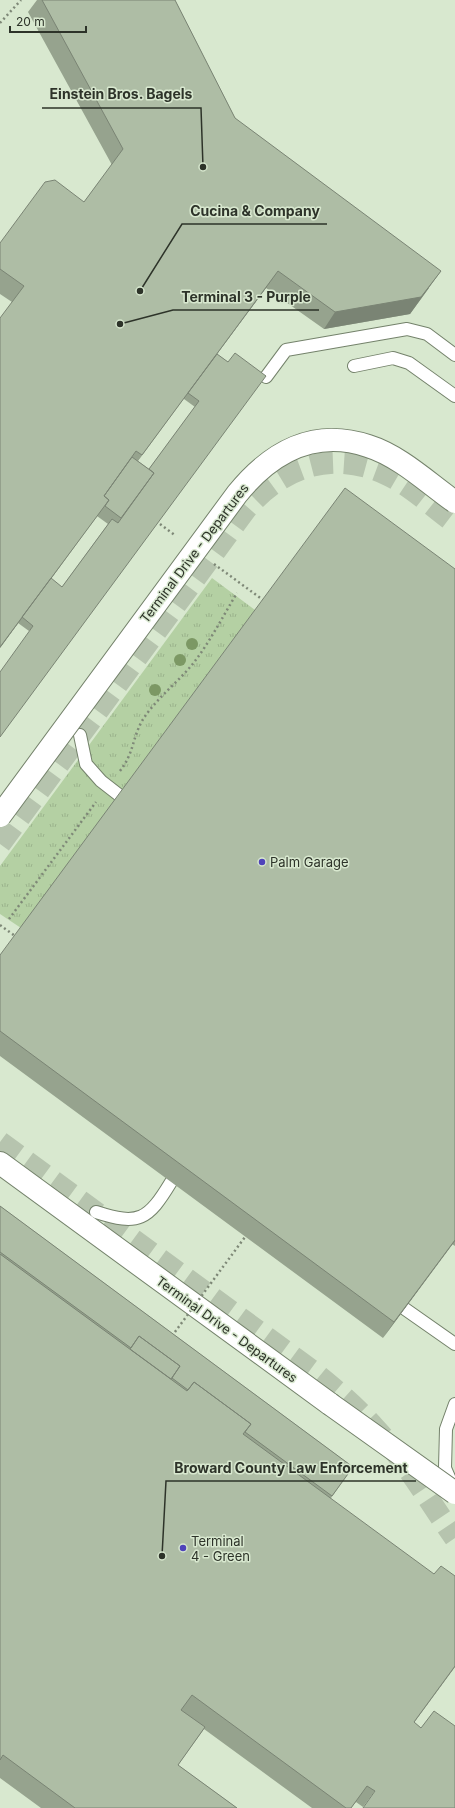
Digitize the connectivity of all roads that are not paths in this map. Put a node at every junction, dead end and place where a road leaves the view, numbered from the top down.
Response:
1 (455, 355) edge
2 (354, 366) dead end
3 (266, 377) edge
4 (455, 396) edge
5 (455, 502) edge
6 (80, 735) dead end
7 (119, 795) edge
8 (0, 816) edge
9 (0, 1162) edge
10 (171, 1182) dead end
11 (96, 1212) dead end
12 (405, 1309) edge
13 (455, 1344) edge
14 (455, 1404) edge
15 (455, 1492) edge

1 - 3 lane
2 - 4 lane
5 - 8 street, Terminal Drive - Departures, bridge
6 - 7 lane
9 - 15 street, Terminal Drive - Departures, bridge
10 - 11 lane
12 - 13 lane
14 - 15 lane

